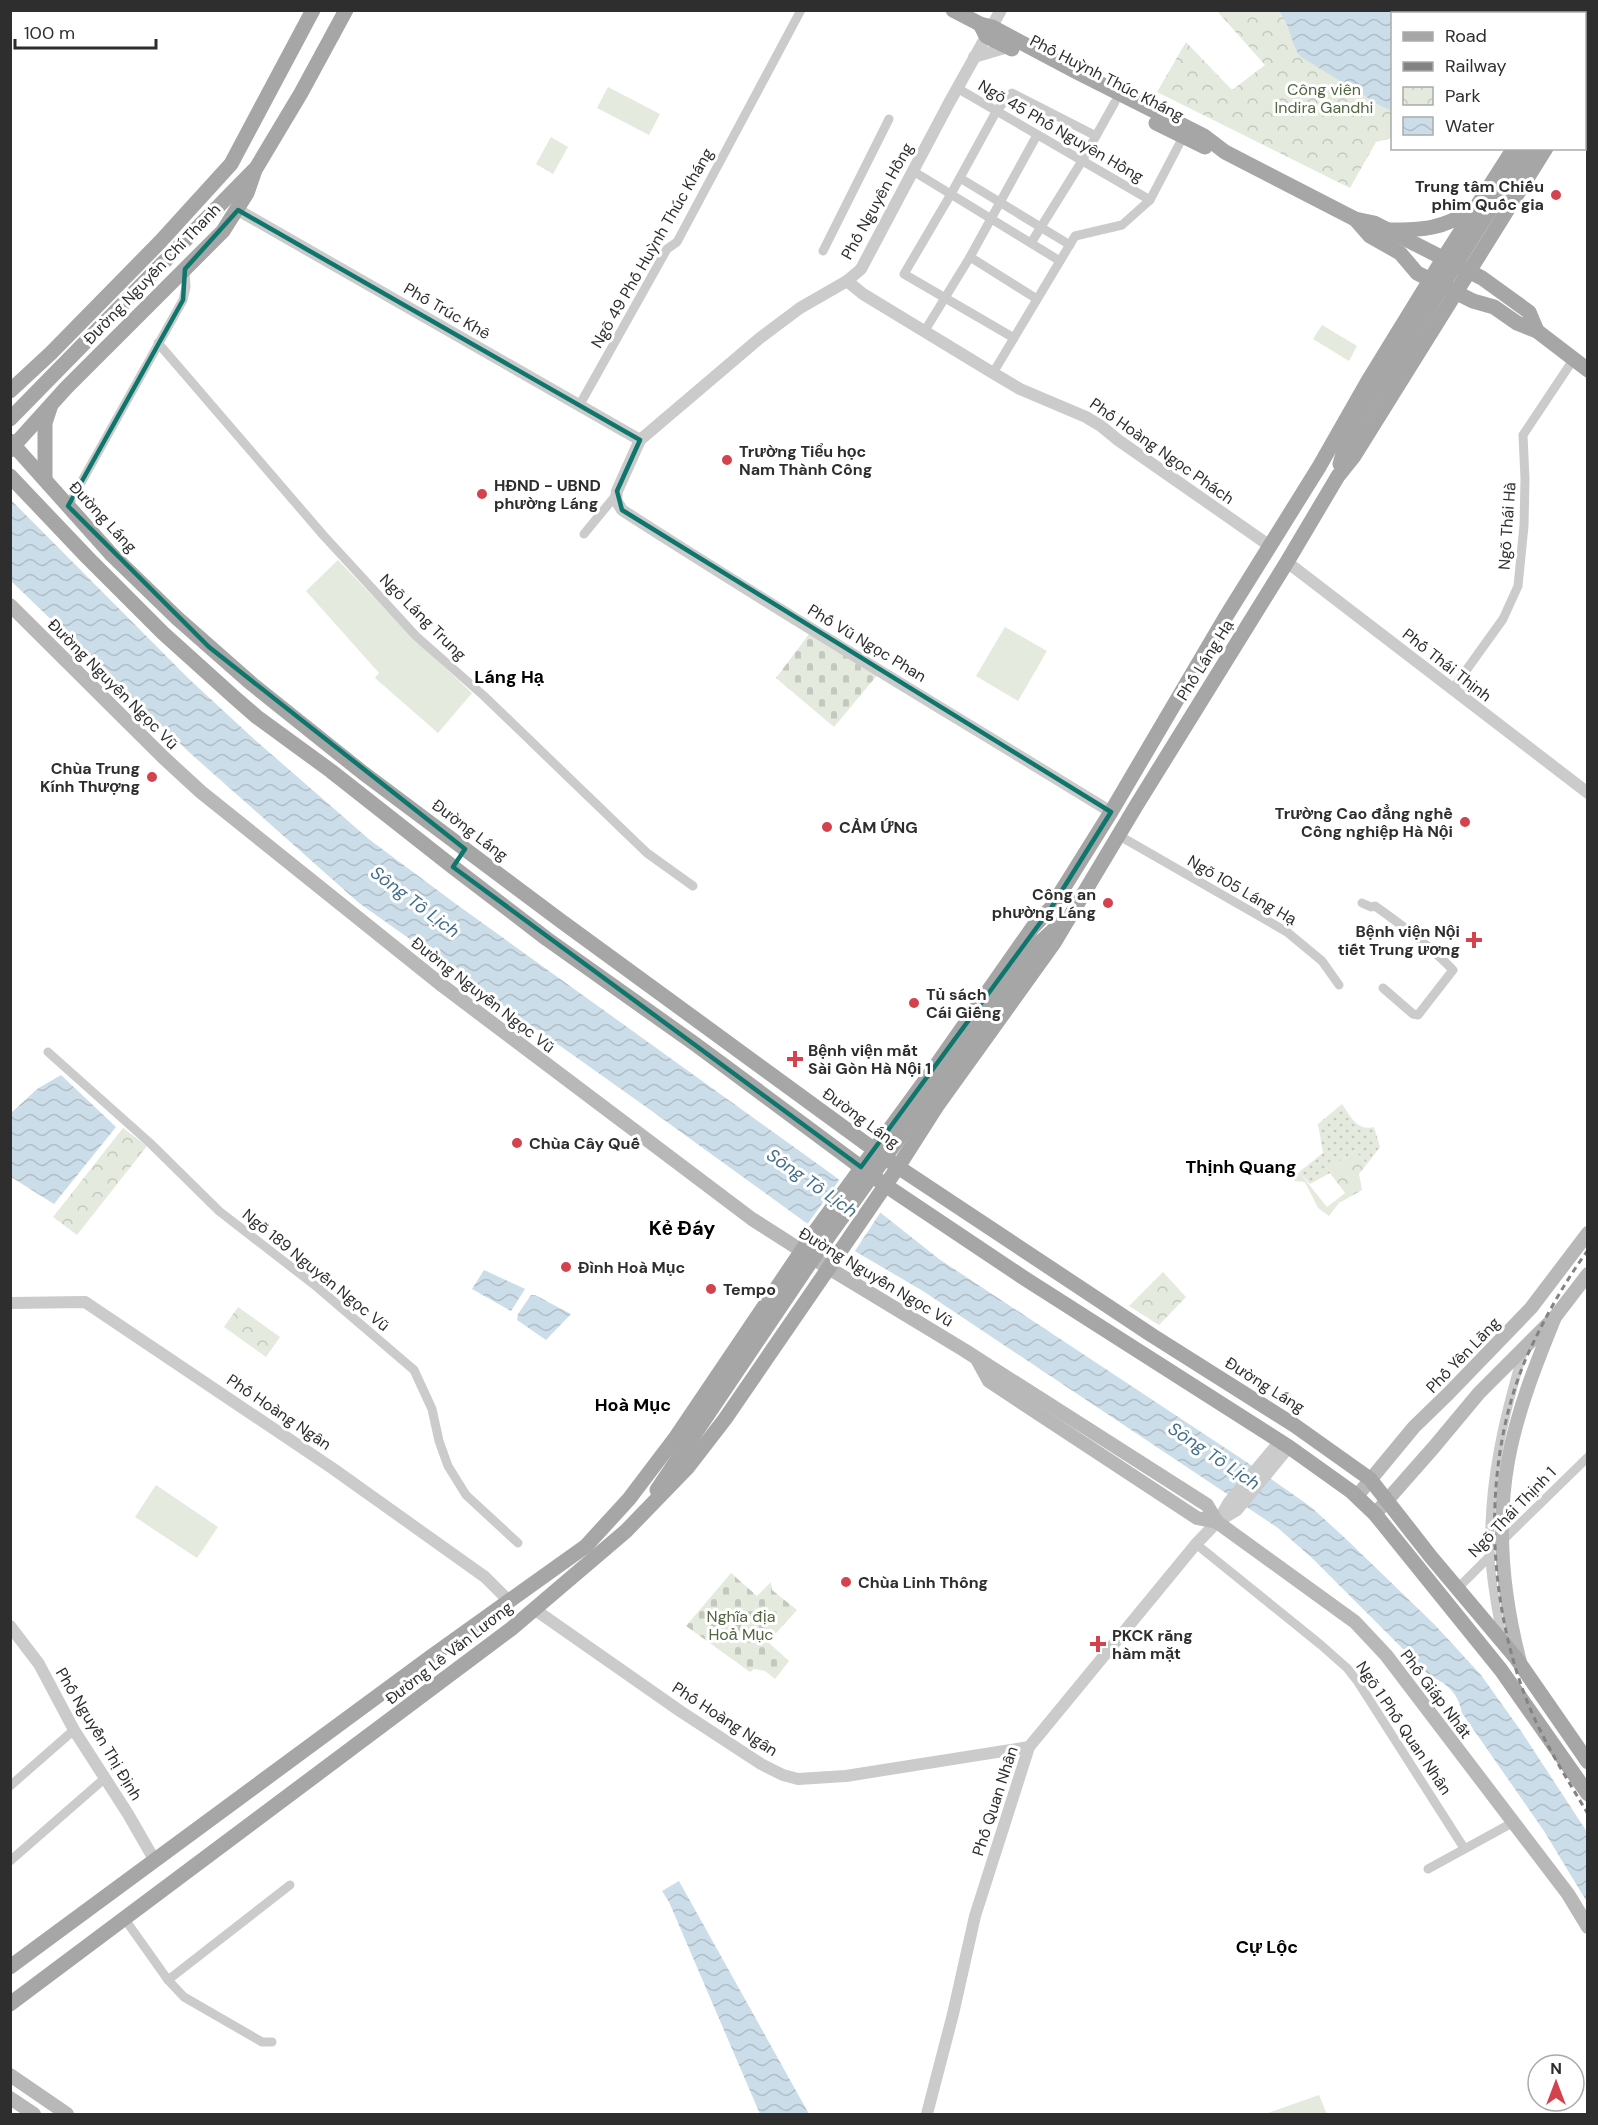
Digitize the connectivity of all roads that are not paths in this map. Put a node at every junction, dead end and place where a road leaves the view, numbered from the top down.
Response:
1 (313, 10) edge
2 (346, 10) edge
3 (801, 10) edge
4 (952, 10) edge
5 (1001, 10) edge
6 (986, 29) junction
7 (1008, 47) junction
8 (974, 57) junction
9 (957, 88) junction
10 (1115, 102) junction
11 (996, 110) junction
12 (889, 119) dead end
13 (1037, 135) junction
14 (1096, 136) junction
15 (1183, 137) junction
16 (1513, 150) edge
17 (1529, 150) edge
18 (1545, 150) edge
19 (1225, 152) junction
20 (1082, 161) junction
21 (231, 164) junction
22 (255, 170) junction
23 (913, 171) junction
24 (960, 178) junction
25 (951, 194) junction
26 (1150, 200) junction
27 (1001, 202) junction
28 (1478, 206) junction
29 (215, 208) junction
30 (238, 210) junction
31 (992, 219) junction
32 (1355, 219) junction
33 (1467, 223) junction
34 (1040, 227) junction
35 (1386, 230) junction
36 (1491, 235) junction
37 (1031, 243) junction
38 (1070, 245) junction
39 (823, 251) dead end
40 (970, 257) junction
41 (1443, 259) junction
42 (1060, 261) junction
43 (185, 269) junction
44 (1470, 272) junction
45 (1430, 280) junction
46 (847, 281) junction
47 (1457, 293) junction
48 (946, 298) junction
49 (1037, 299) junction
50 (1415, 304) junction
51 (1441, 319) junction
52 (1537, 331) junction
53 (924, 332) junction
54 (1014, 338) junction
55 (158, 343) junction
56 (1573, 360) junction
57 (39, 364) junction
58 (1587, 370) edge
59 (993, 373) junction
60 (17, 379) edge
61 (66, 388) junction
62 (10, 391) edge
63 (51, 405) junction
64 (579, 406) junction
65 (10, 419) edge
66 (1350, 438) junction
67 (640, 440) junction
68 (12, 445) edge
69 (1319, 467) junction
70 (10, 476) edge
71 (1338, 476) junction
72 (45, 479) junction
73 (616, 495) junction
74 (68, 506) junction
75 (584, 534) dead end
76 (1270, 546) junction
77 (1287, 562) junction
78 (10, 605) edge
79 (1452, 690) junction
80 (1178, 698) junction
81 (1196, 709) junction
82 (1587, 793) edge
83 (1111, 812) junction
84 (1118, 835) junction
85 (465, 849) junction
86 (453, 867) junction
87 (693, 886) dead end
88 (1362, 903) dead end
89 (1052, 908) junction
90 (1069, 917) junction
91 (1037, 945) junction
92 (1339, 985) dead end
93 (1383, 988) dead end
94 (48, 1052) dead end
95 (918, 1090) junction
96 (938, 1106) junction
97 (874, 1149) junction
98 (861, 1167) junction
99 (898, 1167) junction
100 (885, 1185) junction
101 (1587, 1233) edge
102 (801, 1251) junction
103 (832, 1261) junction
104 (1587, 1274) edge
105 (10, 1303) edge
106 (766, 1304) junction
107 (1555, 1317) junction
108 (790, 1320) junction
109 (1524, 1350) junction
110 (1191, 1361) junction
111 (1180, 1377) junction
112 (1281, 1449) junction
113 (1587, 1457) edge
114 (664, 1478) junction
115 (1370, 1479) junction
116 (1357, 1496) junction
117 (629, 1499) junction
118 (1388, 1501) junction
119 (645, 1511) junction
120 (1375, 1514) junction
121 (1217, 1522) junction
122 (1502, 1540) junction
123 (518, 1543) dead end
124 (1196, 1544) junction
125 (1490, 1557) junction
126 (1458, 1588) junction
127 (509, 1601) junction
128 (534, 1609) junction
129 (10, 1626) edge
130 (1509, 1643) junction
131 (74, 1730) junction
132 (1029, 1747) junction
133 (1587, 1762) edge
134 (105, 1778) junction
135 (10, 1786) edge
136 (1587, 1794) edge
137 (243, 1796) junction
138 (261, 1815) junction
139 (1512, 1823) junction
140 (1464, 1848) junction
141 (10, 1861) edge
142 (155, 1862) junction
143 (1428, 1869) dead end
144 (290, 1885) dead end
145 (124, 1918) junction
146 (1587, 1927) edge
147 (10, 1967) edge
148 (168, 1980) junction
149 (10, 2004) edge
150 (272, 2042) dead end
151 (10, 2075) edge
152 (39, 2096) junction
153 (10, 2098) edge
154 (31, 2113) edge
155 (67, 2115) edge
156 (927, 2115) edge

1 - 21 main road, Đường Nguyễn Chí Thanh
2 - 22 main road, Đường Nguyễn Chí Thanh
3 - 64 street, Ngõ 49 Phố Huỳnh Thúc Kháng
4 - 6 main road, Phố Huỳnh Thúc Kháng
5 - 6 street, Phố Nguyên Hồng
6 - 7 main road, Phố Huỳnh Thúc Kháng
6 - 8 street, Phố Nguyên Hồng
6 - 19 main road, Phố Huỳnh Thúc Kháng
7 - 8 street
7 - 10 main road, Phố Huỳnh Thúc Kháng
8 - 9 street, Phố Nguyên Hồng
9 - 11 street, Ngõ 45 Phố Nguyên Hồng
9 - 23 street, Phố Nguyên Hồng
10 - 14 street
10 - 15 main road, Phố Huỳnh Thúc Kháng
11 - 13 street, Ngõ 45 Phố Nguyên Hồng
11 - 14 street
11 - 24 street
12 - 39 street
13 - 20 street, Ngõ 45 Phố Nguyên Hồng
13 - 27 street
14 - 20 street
15 - 19 main road, Phố Huỳnh Thúc Kháng
15 - 26 street
16 - 28 main road, Phố Láng Hạ
17 - 66 main road
18 - 36 main road, Phố Láng Hạ
19 - 32 main road, Phố Huỳnh Thúc Kháng
20 - 26 street, Ngõ 45 Phố Nguyên Hồng
20 - 34 street
21 - 29 main road
21 - 57 main road, Đường Nguyễn Chí Thanh
22 - 29 main road
22 - 30 main road, Đường Nguyễn Chí Thanh
23 - 25 street
23 - 46 street, Phố Nguyên Hồng
24 - 25 street
24 - 27 street
25 - 31 street
25 - 48 street
26 - 38 street
27 - 31 street
27 - 34 street
28 - 33 main road, Phố Láng Hạ
28 - 35 main road
29 - 65 main road
30 - 43 main road, Đường Nguyễn Chí Thanh
30 - 64 street, Phố Trúc Khê
31 - 37 street
31 - 40 street
32 - 35 main road, Phố Huỳnh Thúc Kháng
32 - 45 main road, Phố Huỳnh Thúc Kháng
33 - 36 main road
33 - 41 main road, Phố Láng Hạ
34 - 37 street
34 - 38 street
35 - 41 main road, Phố Huỳnh Thúc Kháng
36 - 44 main road, Phố Láng Hạ
37 - 42 street
38 - 42 street
40 - 48 street
40 - 49 street
41 - 44 main road, Phố Huỳnh Thúc Kháng
41 - 45 main road, Phố Láng Hạ
42 - 49 street
43 - 55 street
43 - 61 main road, Đường Nguyễn Chí Thanh
44 - 47 main road, Phố Láng Hạ
44 - 52 main road, Phố Huỳnh Thúc Kháng
45 - 47 main road, Phố Huỳnh Thúc Kháng
45 - 50 main road, Phố Láng Hạ
46 - 53 street, Phố Hoàng Ngọc Phách
46 - 67 street, Phố Nguyên Hồng
47 - 51 main road, Phố Láng Hạ
47 - 52 main road, Phố Huỳnh Thúc Kháng
48 - 53 street
48 - 54 street
49 - 54 street
50 - 51 main road
50 - 69 main road, Phố Láng Hạ
51 - 71 main road, Phố Láng Hạ
52 - 56 main road
53 - 59 street, Phố Hoàng Ngọc Phách
54 - 59 street
55 - 74 street
55 - 87 street, Ngõ Láng Trung
56 - 58 main road
56 - 79 street, Ngõ Thái Hà
57 - 60 main road, Đường Nguyễn Chí Thanh
57 - 61 main road
59 - 76 street, Phố Hoàng Ngọc Phách
60 - 62 main road, Đường Nguyễn Chí Thanh
61 - 63 main road, Đường Nguyễn Chí Thanh
63 - 68 main road, Đường Nguyễn Chí Thanh
63 - 72 main road
64 - 67 street, Phố Trúc Khê
66 - 69 main road
66 - 71 main road
67 - 73 street, Phố Nguyên Hồng
68 - 72 main road, Đường Láng
69 - 76 main road, Phố Láng Hạ
70 - 86 main road
71 - 77 main road, Phố Láng Hạ
72 - 74 main road, Đường Láng
73 - 75 street
73 - 83 street, Phố Vũ Ngọc Phan
74 - 85 main road, Đường Láng
76 - 80 main road, Phố Láng Hạ
77 - 79 street, Phố Thái Thịnh
77 - 81 main road, Phố Láng Hạ
78 - 102 main road, Đường Nguyễn Ngọc Vũ
79 - 82 street, Phố Thái Thịnh
80 - 81 main road
80 - 83 main road, Phố Láng Hạ
81 - 84 main road, Phố Láng Hạ
83 - 89 main road, Phố Láng Hạ
84 - 90 main road, Phố Láng Hạ
84 - 92 street, Ngõ 105 Láng Hạ
85 - 86 main road
85 - 97 main road, Đường Láng
86 - 98 main road
88 - 93 street
89 - 91 main road
89 - 95 main road, Phố Láng Hạ
90 - 91 main road
90 - 96 main road, Phố Láng Hạ
91 - 114 main road
94 - 123 street, Ngõ 189 Nguyễn Ngọc Vũ
95 - 96 main road
95 - 97 main road, Phố Láng Hạ
96 - 99 main road, Phố Láng Hạ
97 - 98 main road, Phố Láng Hạ
97 - 99 main road, Đường Láng
98 - 100 main road
98 - 102 main road, Đường Lê Văn Lương
99 - 100 main road, Phố Láng Hạ
99 - 110 main road, Đường Láng
100 - 103 main road, Đường Lê Văn Lương
100 - 111 main road
101 - 115 main road, Phố Yên Lãng
102 - 103 main road, Đường Nguyễn Ngọc Vũ
102 - 106 main road, Đường Lê Văn Lương
103 - 108 main road, Đường Lê Văn Lương
103 - 121 main road, Đường Nguyễn Ngọc Vũ
104 - 107 main road
105 - 127 street, Phố Hoàng Ngân
106 - 108 main road
106 - 117 main road, Đường Lê Văn Lương
107 - 109 main road
107 - 122 main road
108 - 119 main road, Đường Lê Văn Lương
109 - 118 main road
109 - 125 street
110 - 111 main road
110 - 115 main road, Đường Láng
111 - 112 main road
112 - 116 main road
112 - 121 street, Phố Quan Nhân
113 - 122 street, Ngõ Thái Thịnh 1
114 - 117 main road
114 - 119 main road
115 - 116 main road, Phố Yên Lãng
115 - 118 main road, Đường Láng
116 - 120 main road
117 - 127 main road, Đường Lê Văn Lương
118 - 120 main road
118 - 126 main road, Đường Láng
119 - 128 main road, Đường Lê Văn Lương
120 - 136 main road
121 - 124 street, Phố Quan Nhân
121 - 139 main road, Phố Giáp Nhất
122 - 125 street, Ngõ Thái Thịnh 1
122 - 130 main road
124 - 132 street, Phố Quan Nhân
124 - 140 street, Ngõ 1 Phố Quan Nhân
125 - 126 street, Ngõ Thái Thịnh 1
125 - 130 street
126 - 130 main road, Đường Láng
127 - 137 main road, Đường Lê Văn Lương
128 - 132 street, Phố Hoàng Ngân
128 - 138 main road, Đường Lê Văn Lương
129 - 131 street, Phố Nguyễn Thị Định
130 - 133 main road, Đường Láng
131 - 134 street, Phố Nguyễn Thị Định
131 - 135 street
132 - 156 street, Phố Quan Nhân
134 - 141 street
134 - 142 street, Phố Nguyễn Thị Định
137 - 138 main road
137 - 142 main road, Đường Lê Văn Lương
138 - 145 main road, Đường Lê Văn Lương
139 - 140 street
139 - 146 main road, Phố Giáp Nhất
140 - 143 street
142 - 147 main road, Đường Lê Văn Lương
144 - 148 street
145 - 148 street
145 - 149 main road, Đường Lê Văn Lương
148 - 150 street
151 - 152 main road
152 - 154 main road
152 - 155 main road
153 - 154 main road

